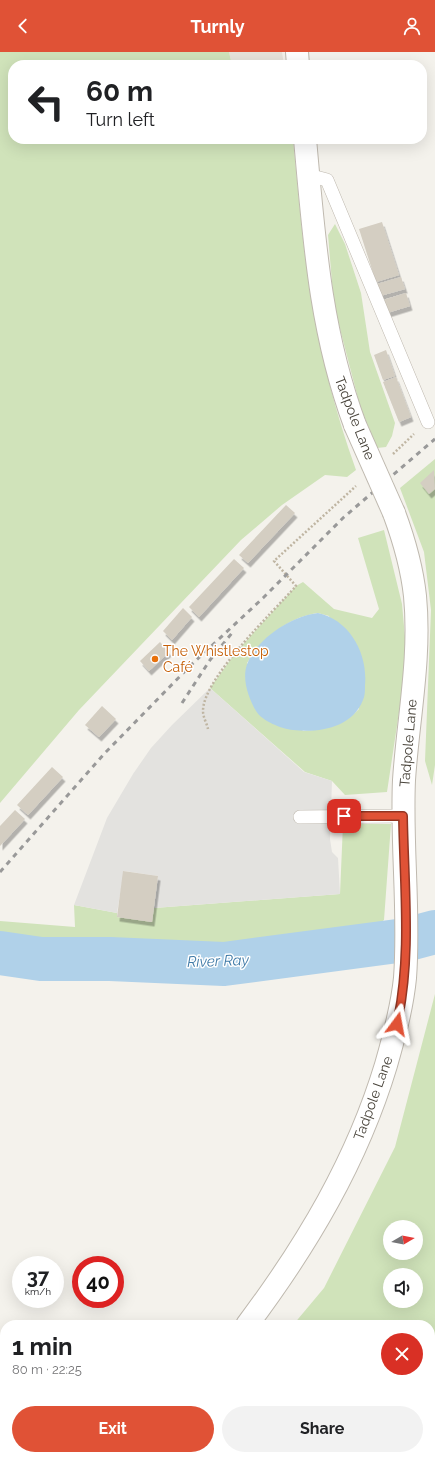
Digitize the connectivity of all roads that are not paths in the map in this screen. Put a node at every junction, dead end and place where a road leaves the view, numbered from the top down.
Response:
1 (305, 144) edge
2 (308, 175) junction
3 (428, 422) road end
4 (403, 816) junction
5 (300, 817) dead end
6 (251, 1320) edge

1 - 2 street, Tadpole Lane
2 - 3 lane
2 - 4 street, Tadpole Lane, bridge
4 - 5 lane
4 - 6 street, Tadpole Lane

